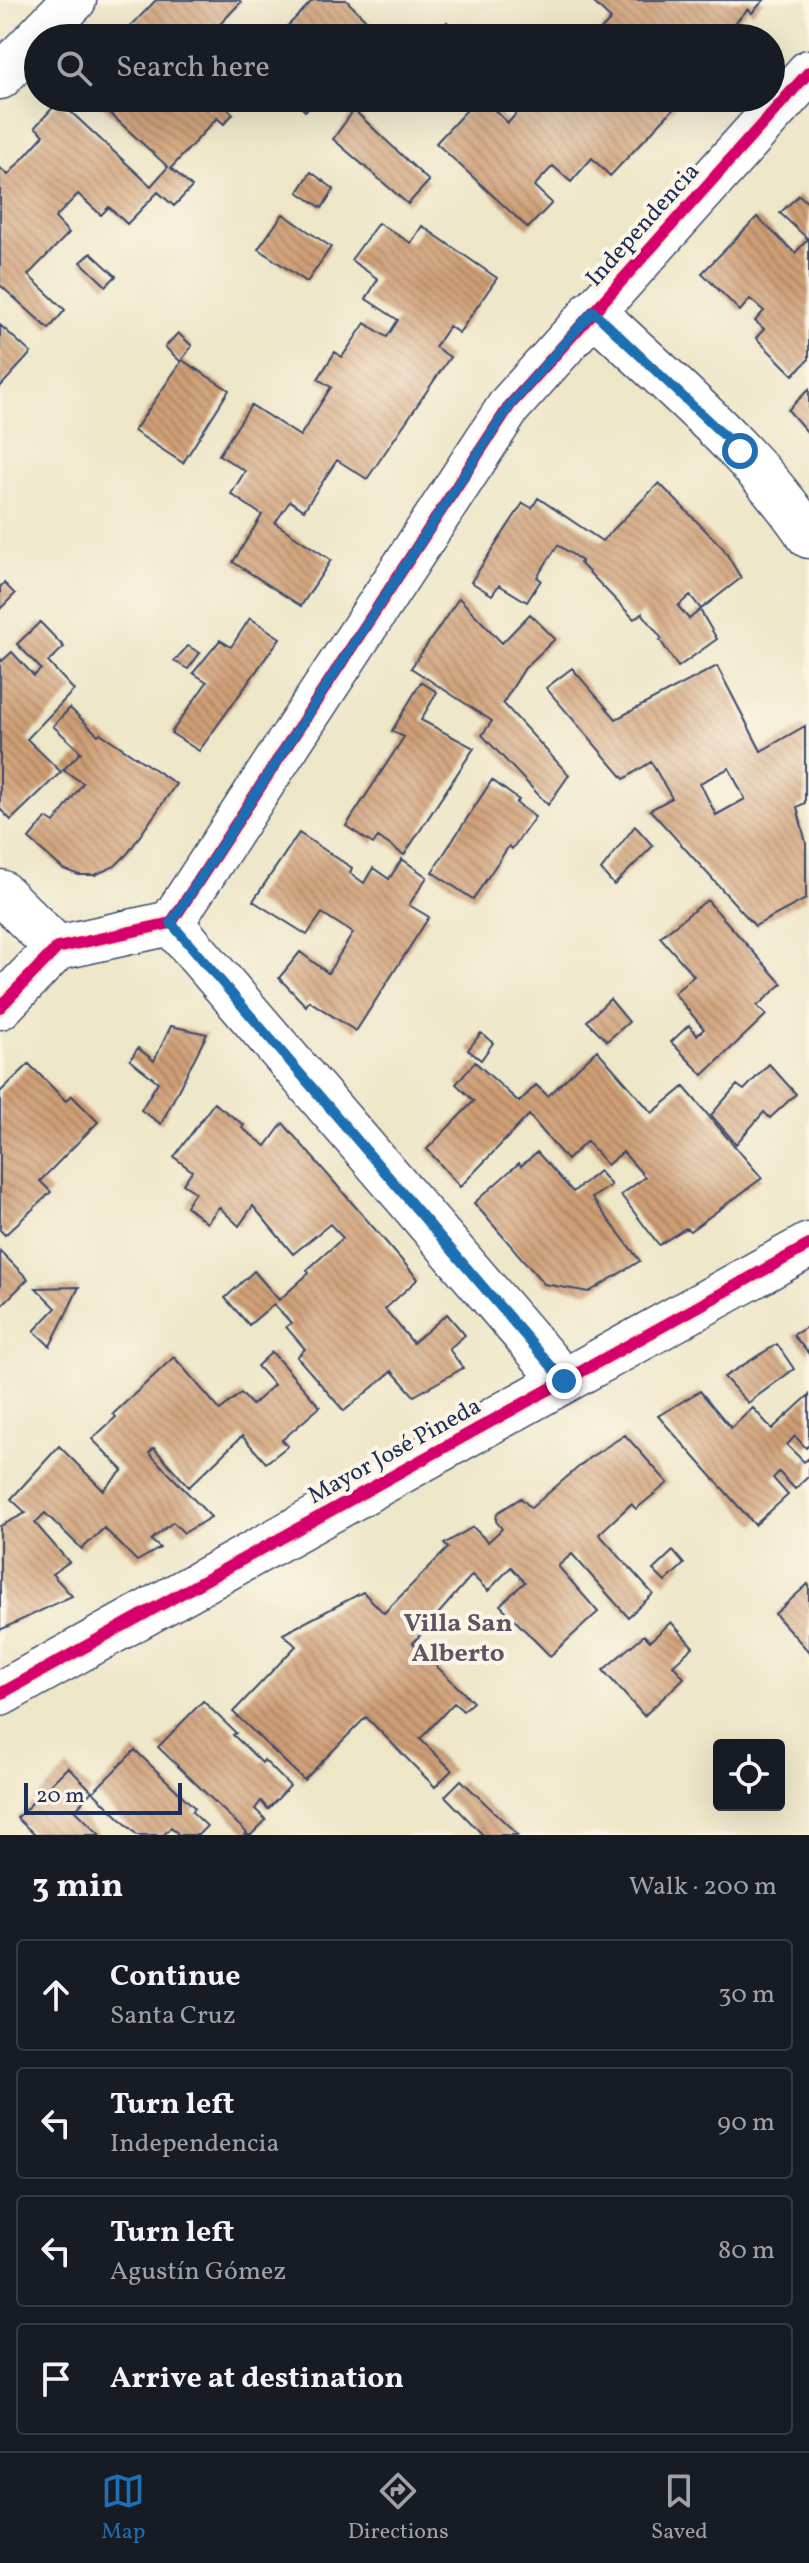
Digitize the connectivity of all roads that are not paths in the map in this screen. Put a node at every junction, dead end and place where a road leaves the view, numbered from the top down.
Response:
1 (74, 0) edge
2 (51, 24) edge
3 (24, 52) edge
4 (809, 72) edge
5 (0, 77) edge
6 (785, 99) edge
7 (773, 112) edge
8 (593, 311) junction
9 (809, 536) edge
10 (0, 892) edge
11 (171, 923) junction
12 (57, 948) junction
13 (0, 1007) edge
14 (809, 1245) edge
15 (564, 1381) junction
16 (0, 1694) edge

1 - 2 street
3 - 5 street
4 - 6 street, Independencia
7 - 8 street, Independencia
8 - 9 street
8 - 11 street, Independencia
10 - 12 street
11 - 12 street
11 - 15 street
12 - 13 street
14 - 15 street, Mayor José Pineda
15 - 16 street, Mayor José Pineda

